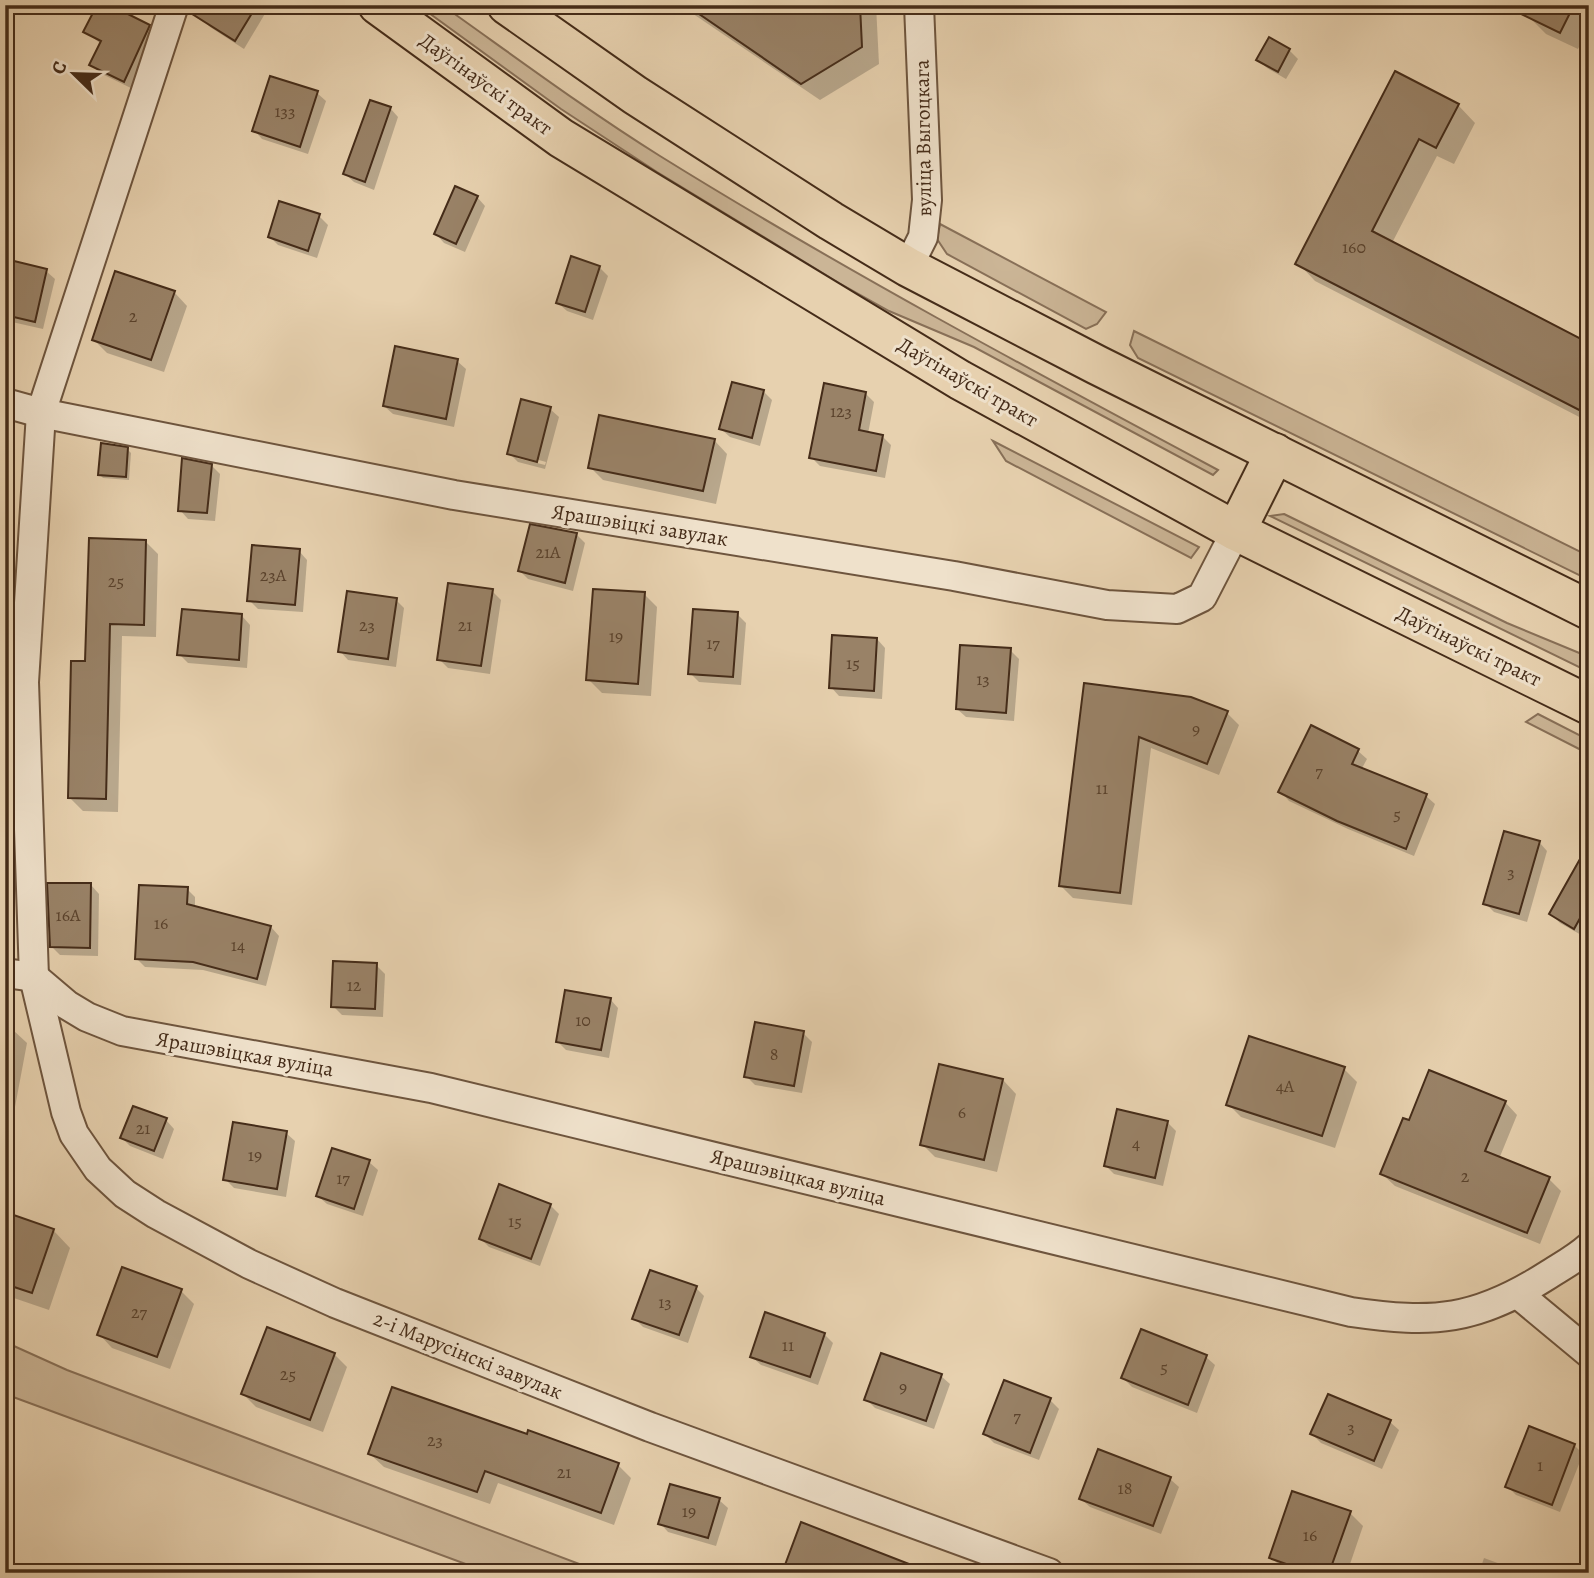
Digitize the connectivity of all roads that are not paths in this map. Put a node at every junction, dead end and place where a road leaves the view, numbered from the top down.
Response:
1 (174, 5) edge
2 (378, 5) edge
3 (508, 5) edge
4 (919, 5) edge
5 (908, 267) junction
6 (5, 403) edge
7 (41, 414) junction
8 (1275, 453) junction
9 (1236, 531) junction
10 (1589, 610) edge
11 (1589, 705) edge
12 (5, 973) edge
13 (34, 977) junction
14 (1589, 1247) edge
15 (1518, 1294) junction
16 (1589, 1353) edge
17 (1049, 1573) edge

1 - 7 street, 2-і Марусінскі завулак
2 - 9 main road, Даўгінаўскі тракт
3 - 5 main road
4 - 5 street, вуліца Выгоцкага
5 - 8 main road
6 - 7 street, Ярашэвіцкі завулак
7 - 9 street, Ярашэвіцкі завулак
7 - 13 street, 2-і Марусінскі завулак
8 - 9 main road
8 - 10 main road
9 - 11 main road, Даўгінаўскі тракт
12 - 13 street
13 - 15 street, Ярашэвіцкая вуліца
13 - 17 street, 2-і Марусінскі завулак
14 - 15 street, Ярашэвіцкая вуліца
15 - 16 street

